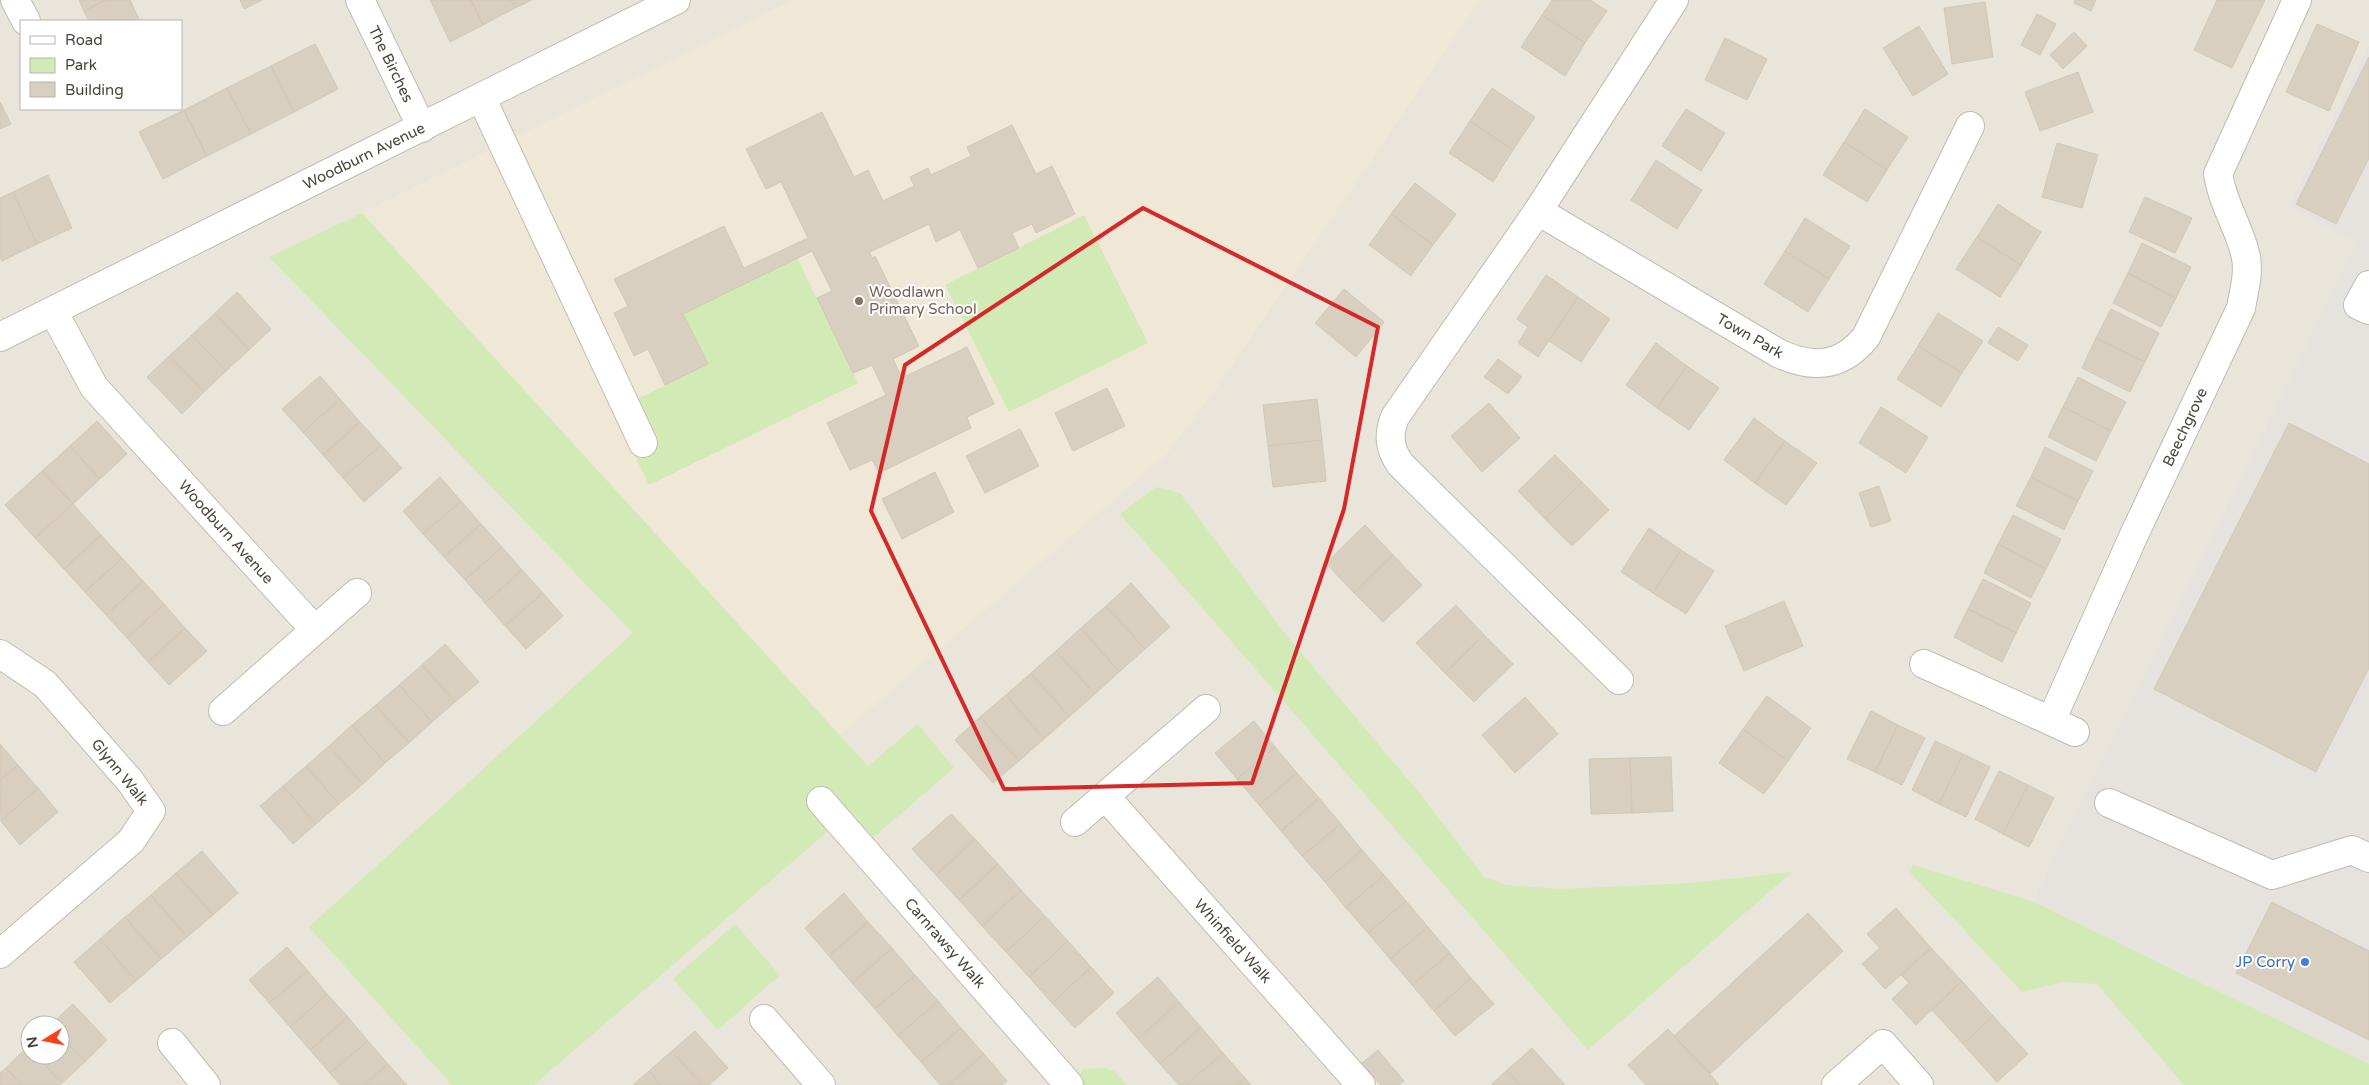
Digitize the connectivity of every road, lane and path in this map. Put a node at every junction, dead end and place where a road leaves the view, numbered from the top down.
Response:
1 (15, 0) edge
2 (360, 0) edge
3 (676, 0) edge
4 (1674, 0) edge
5 (2297, 0) edge
6 (25, 20) edge
7 (481, 97) junction
8 (1970, 126) dead end
9 (422, 128) junction
10 (1538, 211) junction
11 (2369, 285) edge
12 (2369, 310) edge
13 (53, 311) junction
14 (0, 337) edge
15 (643, 443) dead end
16 (357, 593) dead end
17 (314, 630) junction
18 (0, 654) edge
19 (1924, 664) dead end
20 (1619, 680) dead end
21 (1206, 709) dead end
22 (223, 711) dead end
23 (1105, 796) junction
24 (821, 801) dead end
25 (2109, 802) dead end
26 (1075, 822) dead end
27 (2369, 858) edge
28 (0, 954) edge
29 (764, 1019) dead end
30 (172, 1043) dead end
31 (206, 1085) edge
32 (821, 1085) edge
33 (1069, 1085) edge
34 (1361, 1085) edge
35 (1836, 1085) edge
36 (1919, 1085) edge

1 - 6 street
2 - 9 street, The Birches
3 - 7 street, Woodburn Avenue
4 - 10 street
5 - 19 street, Beechgrove
7 - 9 street, Woodburn Avenue
7 - 15 street
8 - 10 street, Town Park
9 - 13 street, Woodburn Avenue
10 - 20 street
11 - 12 street
13 - 14 street, Woodburn Avenue
13 - 17 street, Woodburn Avenue
16 - 17 street
17 - 22 street
18 - 28 street, Glynn Walk
21 - 23 street
23 - 26 street
23 - 34 street, Whinfield Walk
24 - 33 street, Carnrawsy Walk
25 - 27 street
29 - 32 street
30 - 31 street
35 - 36 street

